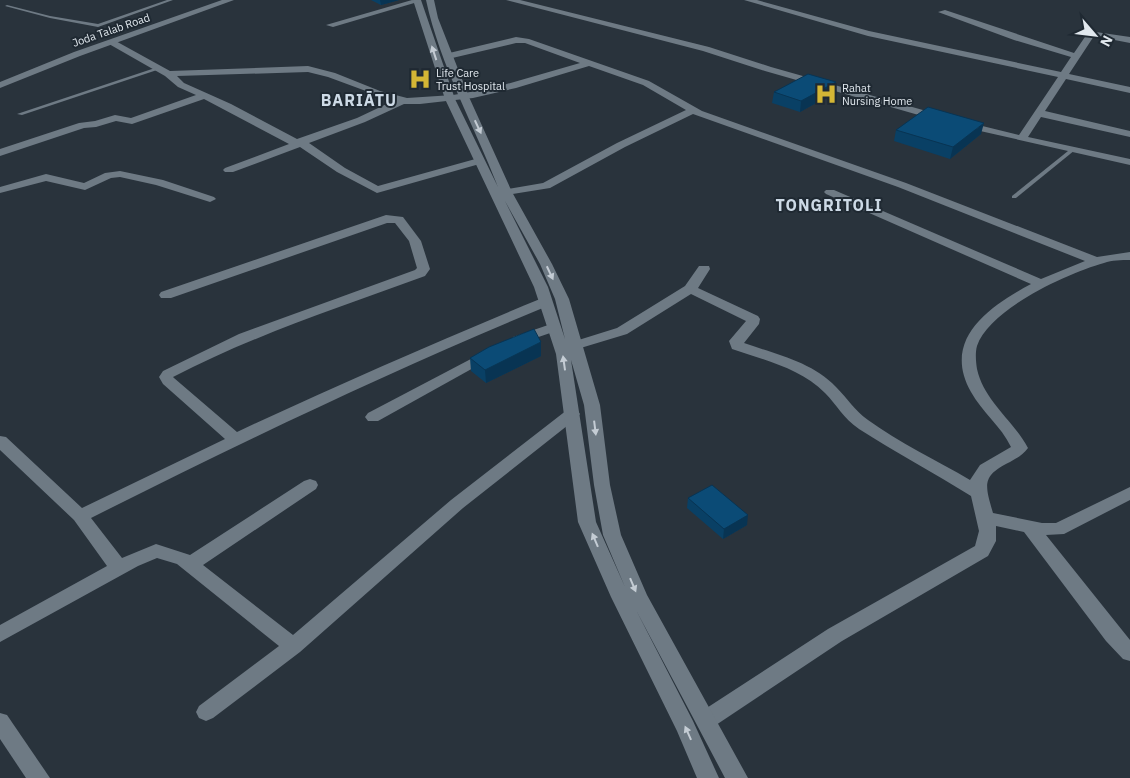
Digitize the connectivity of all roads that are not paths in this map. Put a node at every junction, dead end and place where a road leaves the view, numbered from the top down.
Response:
1 (171, 0) edge
2 (230, 0) edge
3 (417, 0) edge
4 (430, 0) edge
5 (510, 0) edge
6 (748, 0) edge
7 (7, 6) dead end
8 (942, 12) dead end
9 (330, 25) dead end
10 (1130, 40) edge
11 (112, 42) junction
12 (448, 56) junction
13 (1076, 56) junction
14 (590, 63) junction
15 (157, 69) junction
16 (168, 74) junction
17 (1063, 76) junction
18 (0, 85) edge
19 (1130, 90) edge
20 (204, 96) junction
21 (457, 98) junction
22 (402, 101) junction
23 (692, 111) junction
24 (1039, 113) junction
25 (20, 114) dead end
26 (1130, 134) edge
27 (1022, 138) junction
28 (298, 142) junction
29 (1073, 149) junction
30 (0, 154) edge
31 (479, 161) junction
32 (1130, 162) edge
33 (229, 170) dead end
34 (0, 190) edge
35 (506, 192) junction
36 (830, 192) dead end
37 (1014, 197) dead end
38 (210, 199) dead end
39 (1130, 256) edge
40 (1096, 261) junction
41 (704, 269) dead end
42 (1041, 284) junction
43 (690, 289) junction
44 (166, 295) dead end
45 (546, 302) junction
46 (554, 327) junction
47 (574, 346) junction
48 (572, 414) junction
49 (373, 417) dead end
50 (235, 439) junction
51 (0, 441) edge
52 (310, 485) dead end
53 (980, 493) junction
54 (1130, 493) edge
55 (80, 516) junction
56 (986, 518) junction
57 (1030, 527) junction
58 (190, 564) junction
59 (119, 568) junction
60 (0, 634) edge
61 (293, 646) junction
62 (1130, 653) edge
63 (206, 712) dead end
64 (706, 720) junction
65 (0, 722) edge
66 (39, 778) edge
67 (708, 778) edge
68 (737, 778) edge

1 - 7 lane
2 - 11 street, Joda Talab Road
3 - 9 street
21 -> 3 street
4 - 12 street
5 - 27 street
6 - 17 street
8 - 13 street
10 - 13 street
11 - 15 street
11 - 18 street, Joda Talab Road
12 - 14 street
12 - 21 street
13 - 17 street
14 - 21 street
14 - 23 street
15 - 16 street
15 - 25 lane
16 - 20 street
16 - 22 street
17 - 19 street
17 - 24 street
20 - 28 street
20 - 30 street
21 - 22 street
21 - 31 street
21 -> 35 street
22 - 28 street
23 - 35 street
23 - 40 street
24 - 26 street
24 - 27 street
27 - 29 street
28 - 31 street
28 - 33 street
29 - 32 street
29 - 37 lane
31 - 45 street
34 - 38 street
35 -> 47 street
36 - 42 street
39 - 40 street
40 - 42 street
41 - 43 street
42 - 53 street
43 - 47 street
43 - 53 street
44 - 50 street
45 - 46 street
45 - 50 street
48 -> 46 street
46 - 49 street
47 -> 64 street
48 - 61 street
67 -> 48 street
50 - 55 street
51 - 55 street
52 - 58 street
53 - 56 street
54 - 57 street
55 - 59 street
56 - 57 street
56 - 64 street
57 - 62 street
58 - 59 street
58 - 61 street
59 - 60 street
61 - 63 street
64 - 68 street
65 - 66 street

